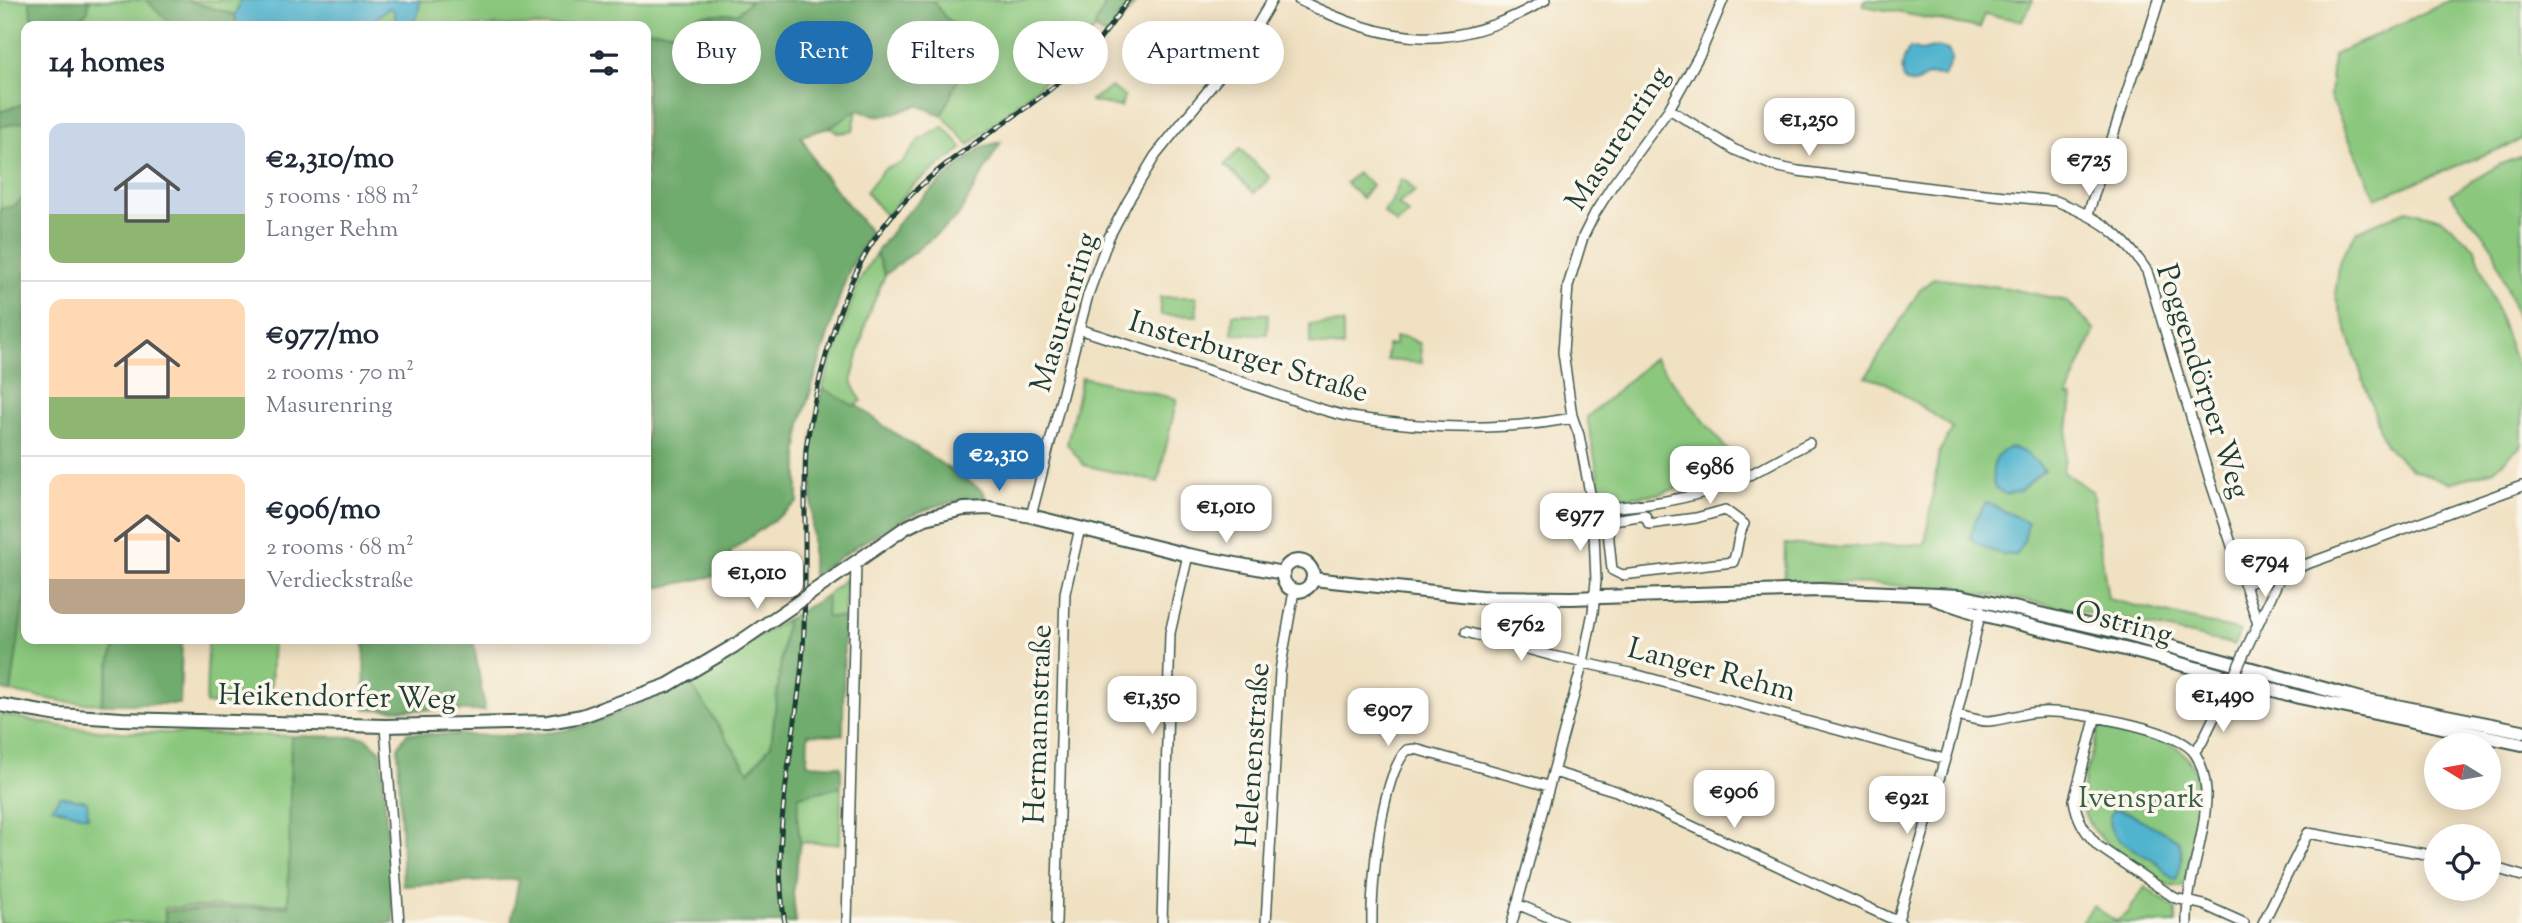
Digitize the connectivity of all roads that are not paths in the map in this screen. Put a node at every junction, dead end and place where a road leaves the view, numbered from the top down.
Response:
1 (1272, 0) edge
2 (1299, 0) edge
3 (1545, 0) edge
4 (1723, 0) edge
5 (2159, 0) edge
6 (1669, 109) junction
7 (2088, 214) junction
8 (1079, 329) junction
9 (1573, 418) junction
10 (1809, 443) dead end
11 (2522, 486) edge
12 (1593, 509) junction
13 (1031, 516) junction
14 (1080, 528) junction
15 (1188, 555) junction
16 (856, 562) junction
17 (1733, 562) joint
18 (1283, 573) junction
19 (2282, 573) junction
20 (1313, 579) junction
21 (2244, 584) junction
22 (1294, 591) junction
23 (1919, 593) junction
24 (1594, 598) junction
25 (1983, 600) junction
26 (1980, 614) junction
27 (2258, 624) junction
28 (1466, 632) dead end
29 (1583, 662) junction
30 (0, 705) edge
31 (1957, 715) junction
32 (2095, 719) junction
33 (384, 726) junction
34 (2522, 731) edge
35 (2522, 744) edge
36 (2194, 752) junction
37 (1944, 759) junction
38 (1554, 772) junction
39 (1548, 786) junction
40 (2424, 854) edge
41 (2501, 870) edge
42 (2522, 876) edge
43 (2187, 901) junction
44 (1517, 904) junction
45 (1372, 921) edge
46 (1898, 922) edge
47 (399, 923) edge
48 (846, 923) edge
49 (1056, 923) edge
50 (1162, 923) edge
51 (1266, 923) edge
52 (1512, 923) edge
53 (1562, 923) edge
54 (2187, 923) edge
55 (2244, 923) edge
56 (2263, 923) edge

1 - 8 street, Masurenring
2 - 3 street
4 - 6 street, Masurenring
5 - 7 street
6 - 7 street, Poggendörper Weg
6 - 9 street, Masurenring
7 - 21 street, Poggendörper Weg
8 - 9 street, Insterburger Straße
8 - 13 street, Masurenring
9 - 12 street, Masurenring
10 - 12 street
11 - 19 street
12 - 24 street, Masurenring
13 - 14 street
13 - 16 street
14 - 15 street
14 - 49 street, Hermannstraße
15 - 18 street
15 - 50 street
16 - 33 street, Heikendorfer Weg, bridge
16 - 48 street
17 - 17 street
18 - 20 street
18 - 22 street
19 - 21 street
19 - 27 street
20 - 22 street
20 - 24 street
21 - 27 street, Poggendörper Weg
22 - 51 street, Helenenstraße
23 - 24 street, Ostring
23 - 25 street, Ostring
23 - 26 street, Ostring
24 - 29 street, Masurenring
25 - 26 street
25 - 34 street, Ostring
26 - 31 street
26 - 35 street, Ostring
27 - 36 street, bridge
28 - 29 street, Langer Rehm
29 - 37 street, Langer Rehm
29 - 38 street, Masurenring
30 - 33 street, Heikendorfer Weg
31 - 32 street
31 - 37 street
32 - 36 street
32 - 43 street
33 - 47 street
36 - 43 street
37 - 46 street
38 - 39 street, Masurenring
38 - 46 street
39 - 44 street, Masurenring
39 - 45 street
40 - 56 street
41 - 42 street
43 - 54 street
43 - 55 street
44 - 52 street, Masurenring
44 - 53 street

